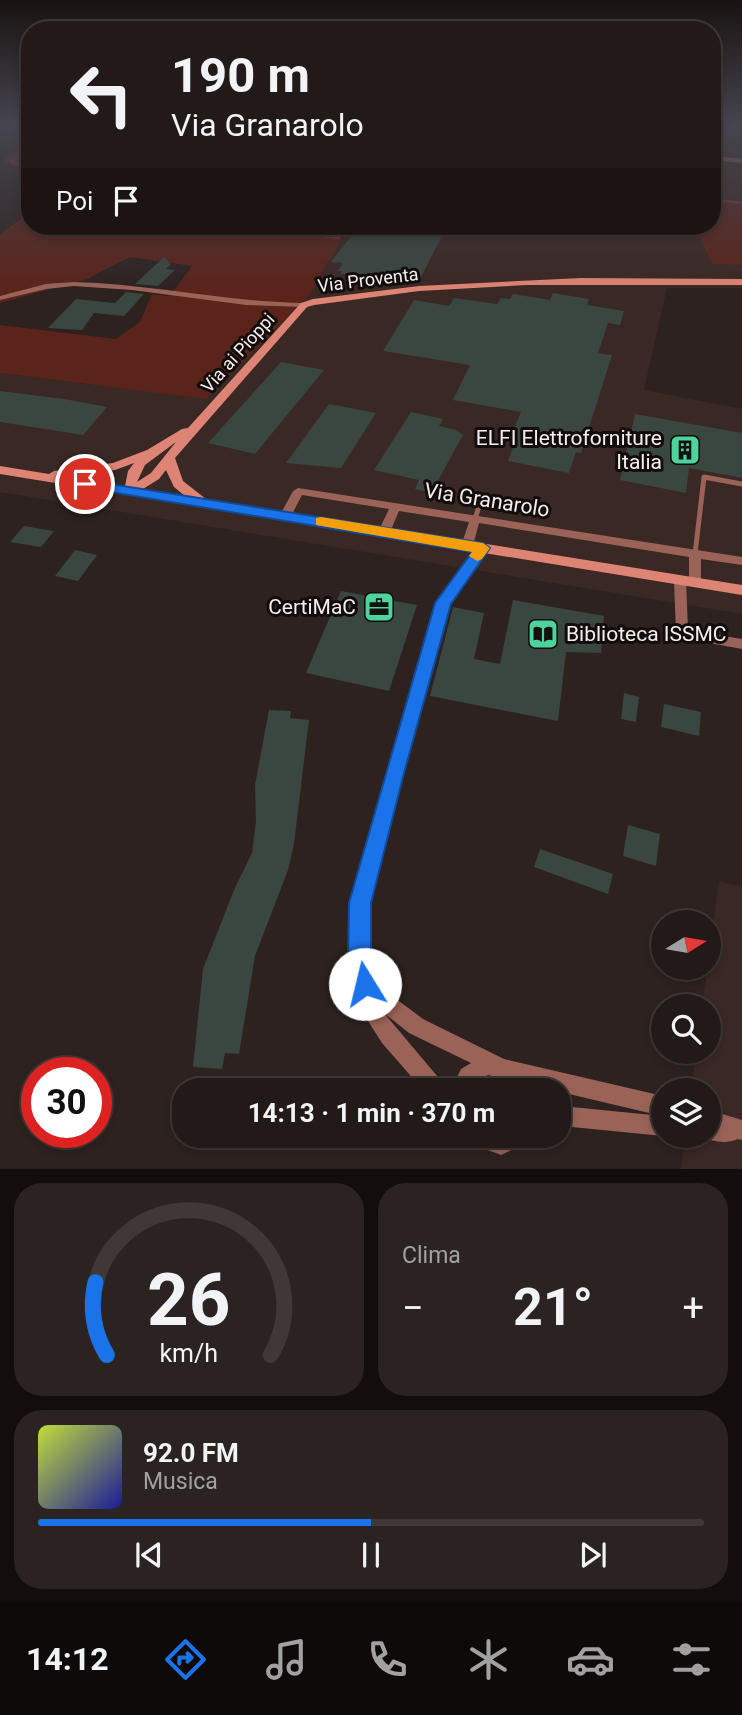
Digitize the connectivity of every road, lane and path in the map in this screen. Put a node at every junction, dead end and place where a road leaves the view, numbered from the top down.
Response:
1 (742, 282) edge
2 (0, 298) edge
3 (304, 306) junction
4 (197, 424) junction
5 (154, 452) junction
6 (170, 459) junction
7 (0, 470) edge
8 (38, 477) junction
9 (742, 484) edge
10 (131, 492) junction
11 (480, 503) dead end
12 (211, 505) junction
13 (395, 507) junction
14 (286, 515) junction
15 (475, 519) junction
16 (384, 532) junction
17 (467, 546) junction
18 (483, 548) junction
19 (695, 554) junction
20 (742, 561) edge
21 (680, 580) junction
22 (695, 583) junction
23 (742, 590) edge
24 (742, 644) edge
25 (359, 959) junction
26 (503, 1068) junction
27 (425, 1078) edge
28 (467, 1078) edge
29 (514, 1078) edge
30 (651, 1102) edge
31 (571, 1117) edge
32 (721, 1124) edge
33 (651, 1125) edge
34 (721, 1130) edge
35 (742, 1131) edge

1 - 3 street, Via Proventa
2 - 3 street, Via Proventa
3 - 4 street, Via ai Pioppi
4 - 5 street, Via ai Pioppi
4 - 6 street, Via ai Pioppi
5 - 8 street, Via ai Pioppi
5 - 10 street, Via ai Pioppi
6 - 10 street, Via ai Pioppi
6 - 12 street
7 - 8 street
8 - 10 street
9 - 19 lane
10 - 12 street
11 - 15 lane
12 - 14 street
13 - 14 street, Via Granarolo
13 - 15 street, Via Granarolo
13 - 16 street
14 - 16 street
15 - 17 street
15 - 19 street, Via Granarolo
16 - 17 street
17 - 18 street
18 - 21 street
18 - 25 street
19 - 20 street, Via Granarolo
19 - 22 street
21 - 22 street
21 - 24 street
22 - 23 street
25 - 26 street
25 - 27 street
26 - 28 street
26 - 29 street
26 - 30 street
31 - 33 street
32 - 35 street
34 - 35 street

